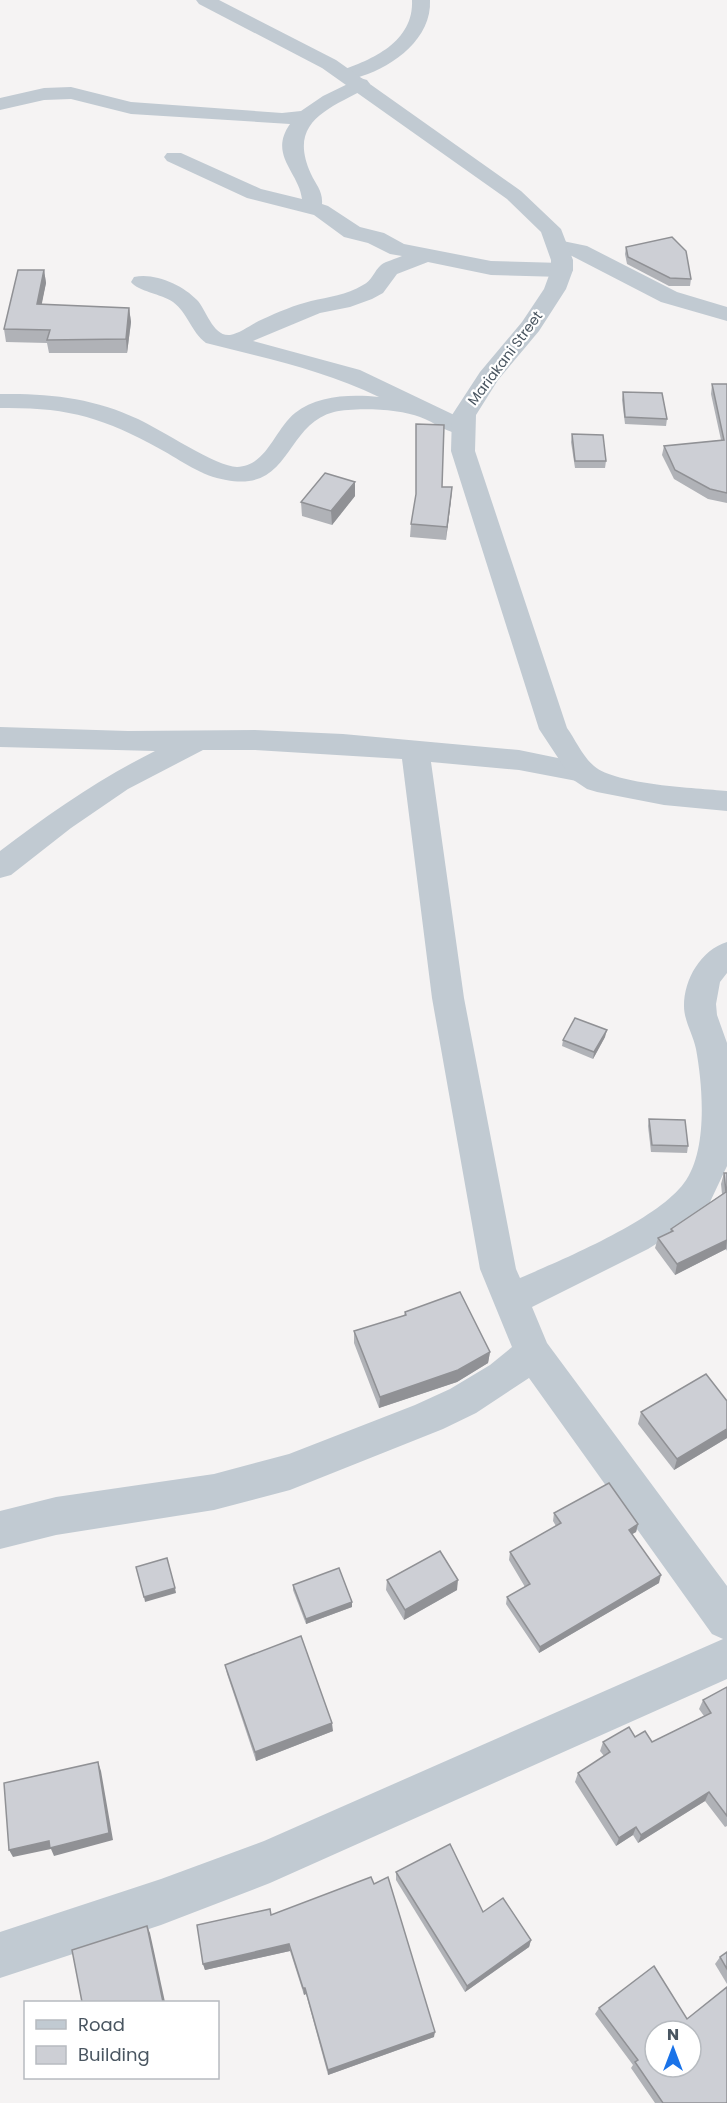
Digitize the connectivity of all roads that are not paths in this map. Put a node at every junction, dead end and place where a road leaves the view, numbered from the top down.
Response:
1 (205, 0) edge
2 (422, 0) edge
3 (353, 80) junction
4 (0, 104) edge
5 (303, 117) junction
6 (174, 157) dead end
7 (311, 207) junction
8 (558, 246) junction
9 (423, 256) junction
10 (562, 270) junction
11 (142, 282) dead end
12 (727, 314) edge
13 (233, 342) junction
14 (0, 401) edge
15 (426, 410) junction
16 (462, 428) junction
17 (0, 737) edge
18 (202, 739) junction
19 (415, 751) junction
20 (582, 772) junction
21 (727, 801) edge
22 (0, 867) edge
23 (727, 954) edge
24 (510, 1300) junction
25 (533, 1353) junction
26 (0, 1530) edge
27 (727, 1620) edge
28 (727, 1658) edge
29 (0, 1955) edge

1 - 3 street
2 - 3 street
3 - 5 street
3 - 8 street
4 - 5 street
5 - 7 street
6 - 7 street
7 - 9 street
8 - 10 street
8 - 12 street
9 - 10 street
9 - 13 street
10 - 16 street, Mariakani Street
11 - 13 street
13 - 15 street
14 - 15 street
15 - 16 street
16 - 20 street, Mariakani Street
17 - 18 street
18 - 19 street
18 - 22 street
19 - 20 street
19 - 24 street
20 - 21 street
23 - 24 street
24 - 25 street
25 - 26 street
25 - 27 street
28 - 29 street

